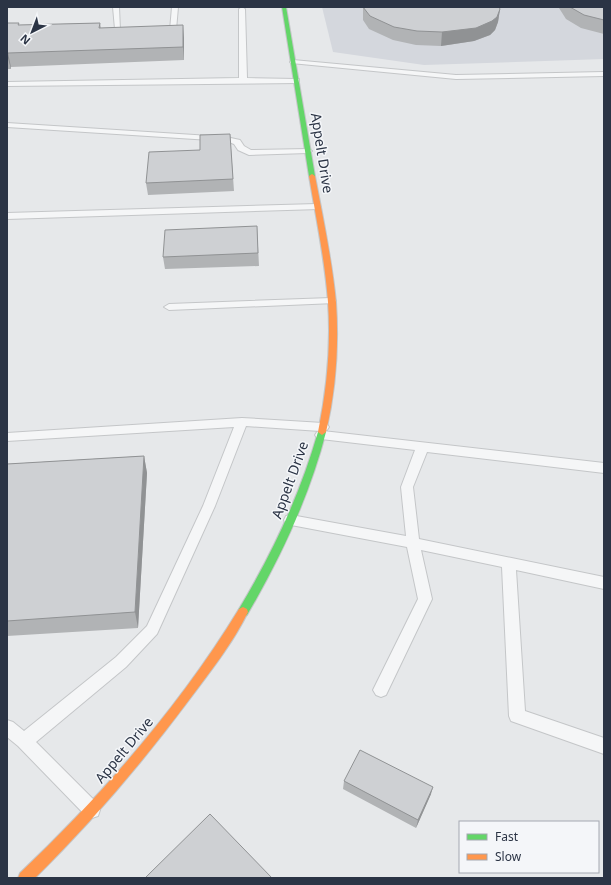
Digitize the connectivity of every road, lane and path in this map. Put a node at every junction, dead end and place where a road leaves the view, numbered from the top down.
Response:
1 (116, 7) edge
2 (175, 7) edge
3 (284, 7) edge
4 (242, 9) dead end
5 (118, 29) edge
6 (173, 30) edge
7 (293, 62) junction
8 (604, 74) edge
9 (243, 80) junction
10 (296, 81) junction
11 (7, 84) edge
12 (7, 125) edge
13 (308, 151) junction
14 (317, 207) junction
15 (7, 216) edge
16 (331, 301) junction
17 (169, 307) dead end
18 (242, 422) junction
19 (322, 431) junction
20 (7, 437) edge
21 (423, 446) junction
22 (604, 468) edge
23 (291, 520) junction
24 (413, 543) junction
25 (509, 563) junction
26 (604, 583) edge
27 (381, 690) dead end
28 (7, 727) edge
29 (24, 741) junction
30 (604, 746) edge
31 (92, 810) junction
32 (25, 878) edge

1 - 5 lane
2 - 6 lane
3 - 7 street, Appelt Drive
4 - 9 lane
7 - 8 lane
7 - 10 street, Appelt Drive
9 - 10 lane
9 - 11 lane
10 - 13 street, Appelt Drive
12 - 13 lane
13 - 14 street, Appelt Drive
14 - 15 lane
14 - 16 street, Appelt Drive
16 - 17 lane
16 - 19 street, Appelt Drive
18 - 19 lane
18 - 20 lane
18 - 29 lane
19 - 21 lane
19 - 23 street, Appelt Drive
21 - 22 lane
21 - 24 lane
23 - 24 lane
23 - 31 street, Appelt Drive
24 - 25 lane
24 - 27 lane
25 - 26 lane
25 - 30 lane
28 - 29 lane
29 - 31 lane
31 - 32 street, Appelt Drive

